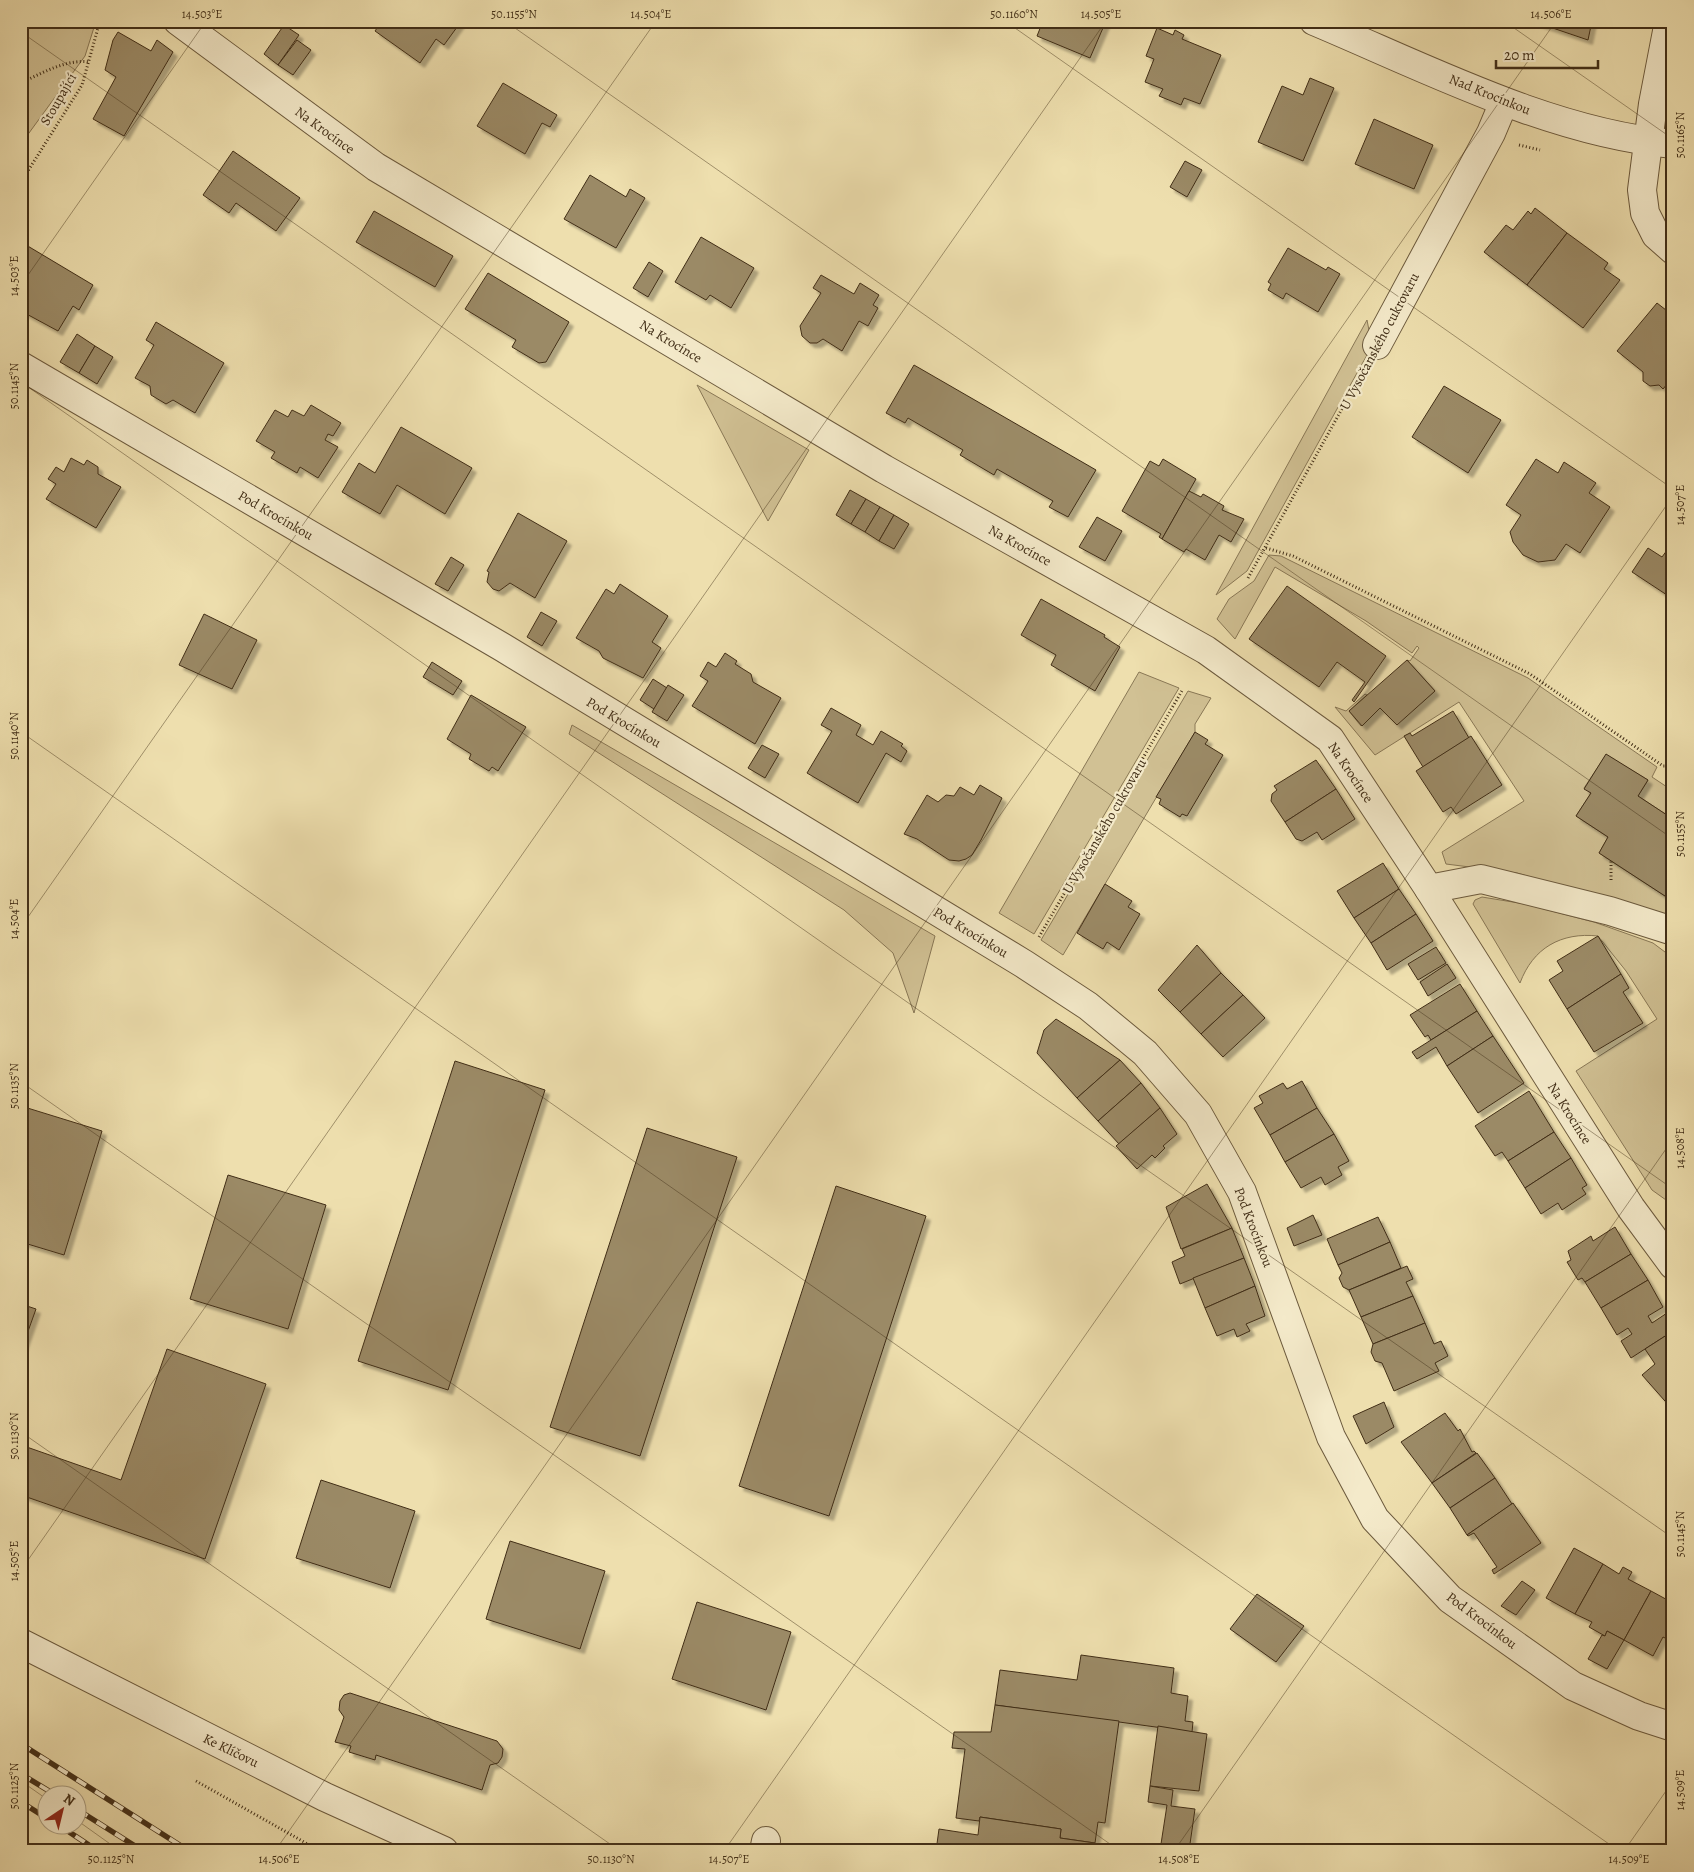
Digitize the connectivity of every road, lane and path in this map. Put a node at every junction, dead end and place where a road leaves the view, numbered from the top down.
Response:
1 (100, 21) edge
2 (178, 21) edge
3 (1314, 21) edge
4 (1669, 21) edge
5 (89, 62) junction
6 (21, 84) edge
7 (1504, 102) junction
8 (1660, 143) edge
9 (21, 182) edge
10 (1673, 250) edge
11 (1377, 345) joint
12 (21, 366) edge
13 (1266, 548) junction
14 (1248, 578) dead end
15 (1183, 689) dead end
16 (1673, 766) edge
17 (1428, 889) junction
18 (1673, 931) edge
19 (1024, 964) junction
20 (1631, 1208) junction
21 (1673, 1236) edge
22 (1673, 1265) edge
23 (21, 1643) edge
24 (1673, 1727) edge
25 (196, 1780) dead end
26 (320, 1851) edge
27 (444, 1851) edge

1 - 5 path, Stoupající
2 - 17 street, Na Krocínce
3 - 7 street, Nad Krocínkou
4 - 8 street
5 - 6 path
5 - 9 path, Stoupající
7 - 8 street, Nad Krocínkou
7 - 11 street, U Vysočanského cukrovaru
8 - 10 street
11 - 13 path, U Vysočanského cukrovaru
12 - 19 street, Pod Krocínkou
13 - 14 path, U Vysočanského cukrovaru
13 - 16 path
15 - 19 path, U Vysočanského cukrovaru
17 - 18 street
17 - 20 street, Na Krocínce
19 - 24 street, Pod Krocínkou
20 - 21 street
20 - 22 street, Na Krocínce
23 - 27 street, Ke Klíčovu
25 - 26 path

